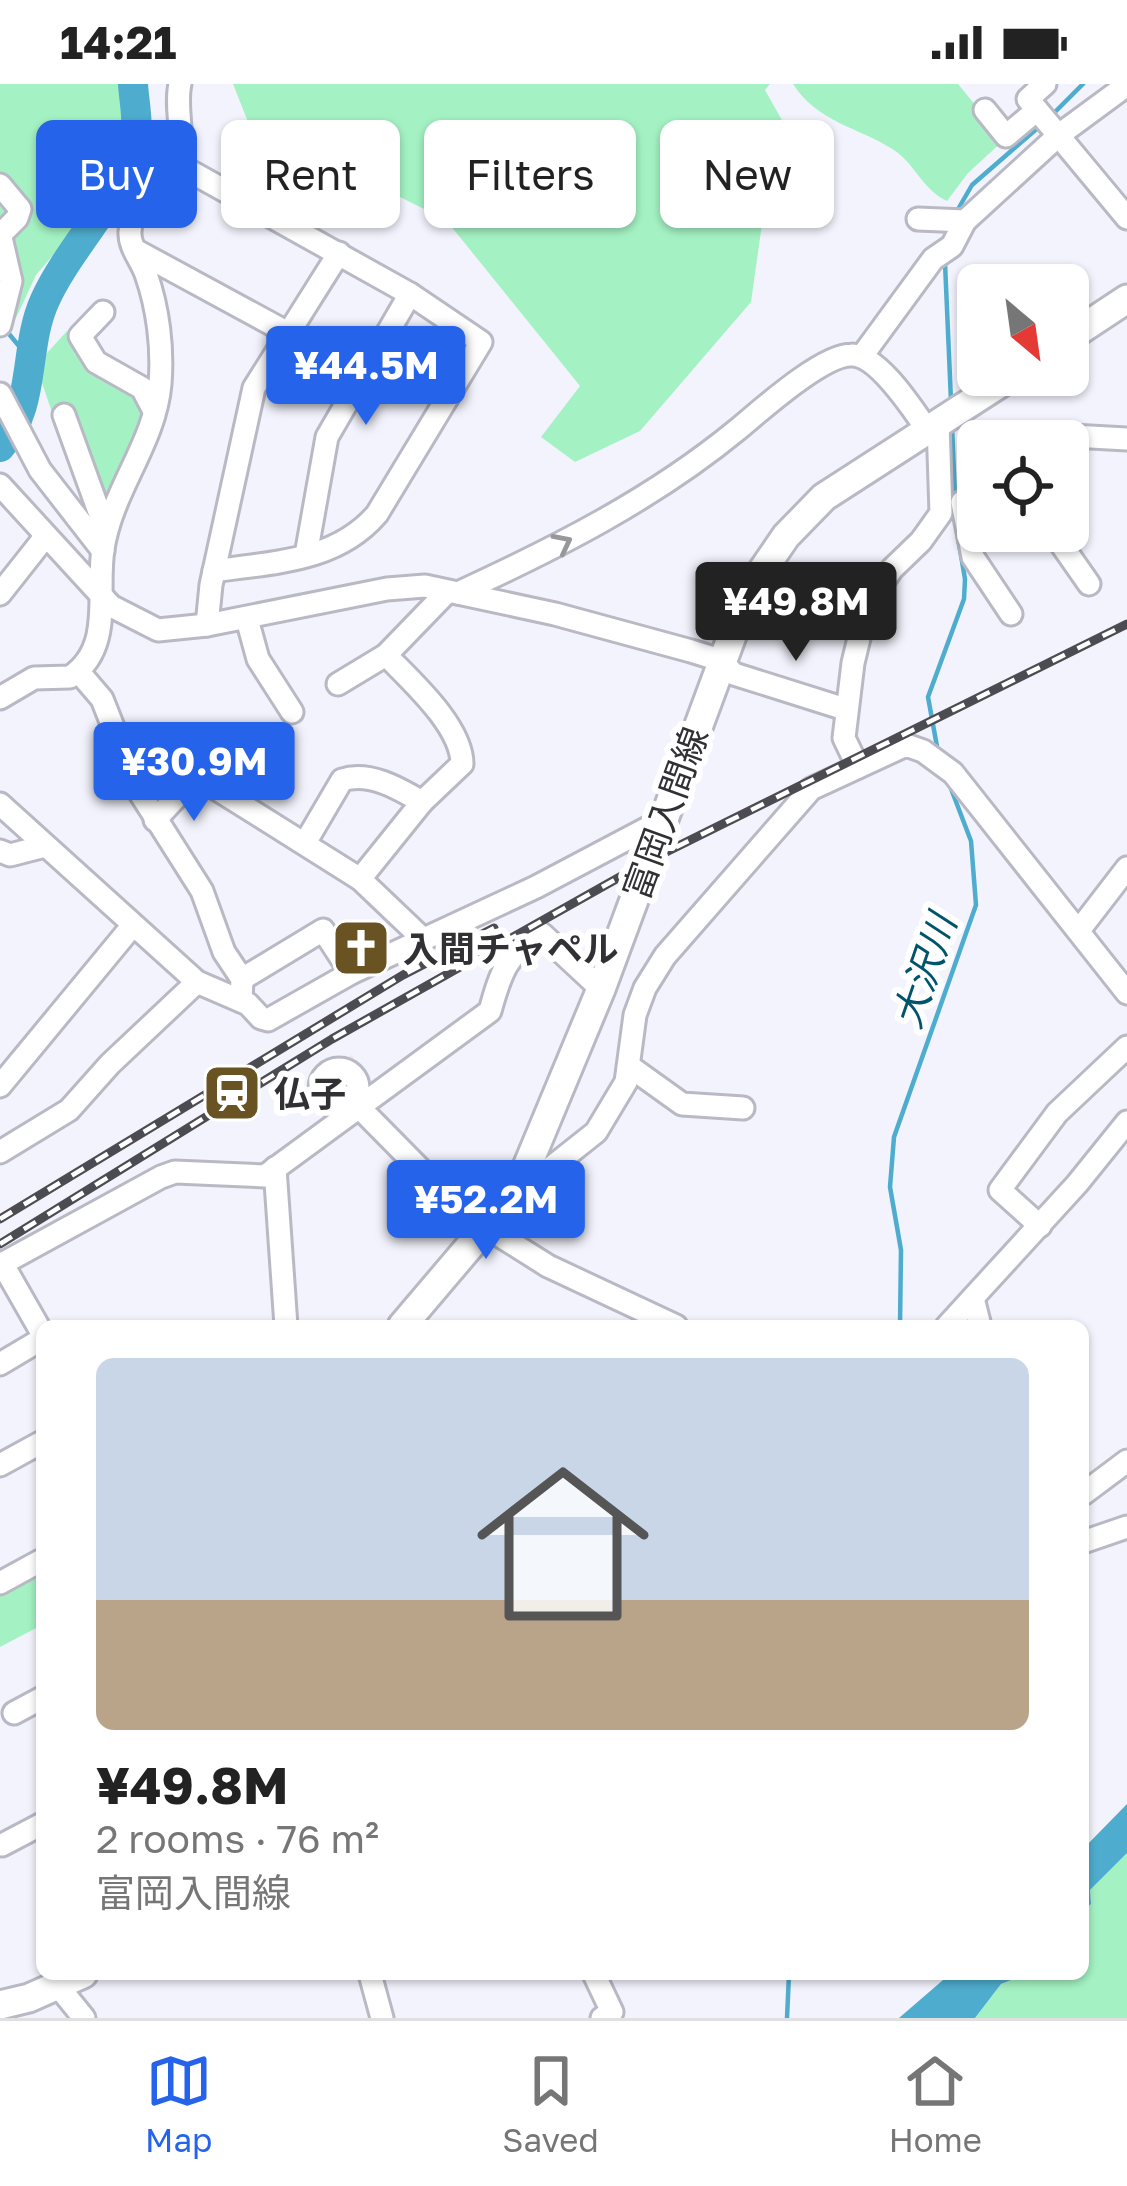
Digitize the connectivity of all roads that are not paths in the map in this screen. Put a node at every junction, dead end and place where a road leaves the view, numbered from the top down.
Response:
1 (180, 84) edge
2 (1127, 85) edge
3 (1039, 107) edge
4 (986, 110) dead end
5 (177, 120) edge
6 (197, 175) edge
7 (0, 185) edge
8 (1127, 218) edge
9 (918, 219) dead end
10 (957, 220) junction
11 (130, 228) edge
12 (0, 234) edge
13 (134, 249) junction
14 (339, 253) junction
15 (410, 294) junction
16 (1127, 299) edge
17 (103, 312) dead end
18 (1, 322) edge
19 (1089, 324) edge
20 (288, 333) junction
21 (862, 356) junction
22 (0, 394) edge
23 (981, 396) edge
24 (154, 411) junction
25 (64, 415) dead end
26 (943, 421) junction
27 (1089, 437) edge
28 (1127, 439) edge
29 (1, 486) edge
30 (957, 504) edge
31 (45, 537) junction
32 (105, 542) junction
33 (971, 552) edge
34 (1067, 552) edge
35 (305, 555) junction
36 (214, 571) junction
37 (1089, 584) dead end
38 (452, 592) junction
39 (0, 594) edge
40 (102, 597) junction
41 (1010, 614) dead end
42 (247, 619) junction
43 (207, 626) junction
44 (386, 655) junction
45 (721, 661) junction
46 (78, 671) junction
47 (338, 684) dead end
48 (0, 698) edge
49 (845, 709) junction
50 (292, 712) dead end
51 (858, 767) junction
52 (422, 802) junction
53 (0, 804) edge
54 (155, 820) junction
55 (662, 821) junction
56 (305, 843) junction
57 (45, 846) junction
58 (0, 851) edge
59 (1127, 868) edge
60 (361, 879) junction
61 (133, 925) junction
62 (1080, 929) junction
63 (423, 939) junction
64 (351, 973) junction
65 (197, 982) junction
66 (601, 989) junction
67 (242, 990) junction
68 (1127, 993) edge
69 (1127, 1047) edge
70 (629, 1066) junction
71 (0, 1086) edge
72 (355, 1103) junction
73 (743, 1108) dead end
74 (1127, 1122) edge
75 (0, 1152) edge
76 (275, 1168) junction
77 (509, 1200) junction
78 (1040, 1226) junction
79 (486, 1228) junction
80 (1, 1264) edge
81 (973, 1298) junction
82 (286, 1320) edge
83 (407, 1320) edge
84 (663, 1320) edge
85 (953, 1320) edge
86 (978, 1320) edge
87 (36, 1325) edge
88 (36, 1340) edge
89 (0, 1364) edge
90 (36, 1445) edge
91 (1127, 1461) edge
92 (0, 1465) edge
93 (1089, 1490) edge
94 (1127, 1527) edge
95 (1089, 1540) edge
96 (36, 1563) edge
97 (0, 1583) edge
98 (36, 1701) edge
99 (14, 1713) dead end
100 (36, 1827) edge
101 (2, 1845) edge
102 (71, 1980) edge
103 (372, 1980) edge
104 (597, 1980) edge
105 (0, 2005) edge
106 (84, 2018) edge
107 (382, 2018) edge
108 (602, 2018) edge

1 - 5 street
2 - 3 street
3 - 4 street
3 - 8 street
3 - 10 street
6 - 14 street
7 - 12 street
9 - 10 street
10 - 21 street
11 - 13 street
12 - 18 street
13 - 20 street
13 - 24 street
14 - 15 street
14 - 20 street
15 - 35 street
15 - 35 street
16 - 19 main road
17 - 24 street
20 - 36 street
21 - 26 street
38 -> 21 street
22 - 32 street
23 - 26 main road, 富岡入間線
24 - 32 street
25 - 32 street
26 - 30 street
26 - 45 main road, 富岡入間線
27 - 28 street
29 - 31 street
30 - 49 street
31 - 39 street
31 - 40 street
32 - 40 street
33 - 41 street
34 - 37 street
35 - 36 street
36 - 43 street
38 - 42 street
38 - 44 street
38 - 45 street
40 - 43 street
40 - 46 street
42 - 43 street
42 - 50 street
44 - 47 street
44 - 52 street
45 - 49 street
45 - 55 main road, 富岡入間線
46 - 48 street
46 - 54 street
49 - 51 street
51 - 62 street
51 - 70 street
52 - 56 street
52 - 60 street
53 - 57 street
54 - 56 street
54 - 67 street
55 - 63 street
55 - 66 main road, 富岡入間線
56 - 60 street
57 - 58 street
57 - 61 street
59 - 62 street
60 - 63 street
61 - 65 street
61 - 71 street
62 - 68 street
63 - 64 street
64 - 67 street
64 - 67 street
65 - 67 street
65 - 75 street
66 - 72 street
66 - 77 main road, 富岡入間線
69 - 78 street
70 - 73 street
70 - 77 street
72 - 76 street
72 - 79 street
74 - 78 street
76 - 80 street
76 - 82 street
77 - 79 main road, 富岡入間線
78 - 81 street
79 - 83 main road, 富岡入間線
79 - 84 street
80 - 87 street
81 - 85 street
81 - 86 street
88 - 89 street
90 - 92 street
91 - 93 street
94 - 95 street
96 - 97 street
98 - 99 street
100 - 101 street
102 - 105 main road
102 - 106 street
103 - 107 street
104 - 108 street

